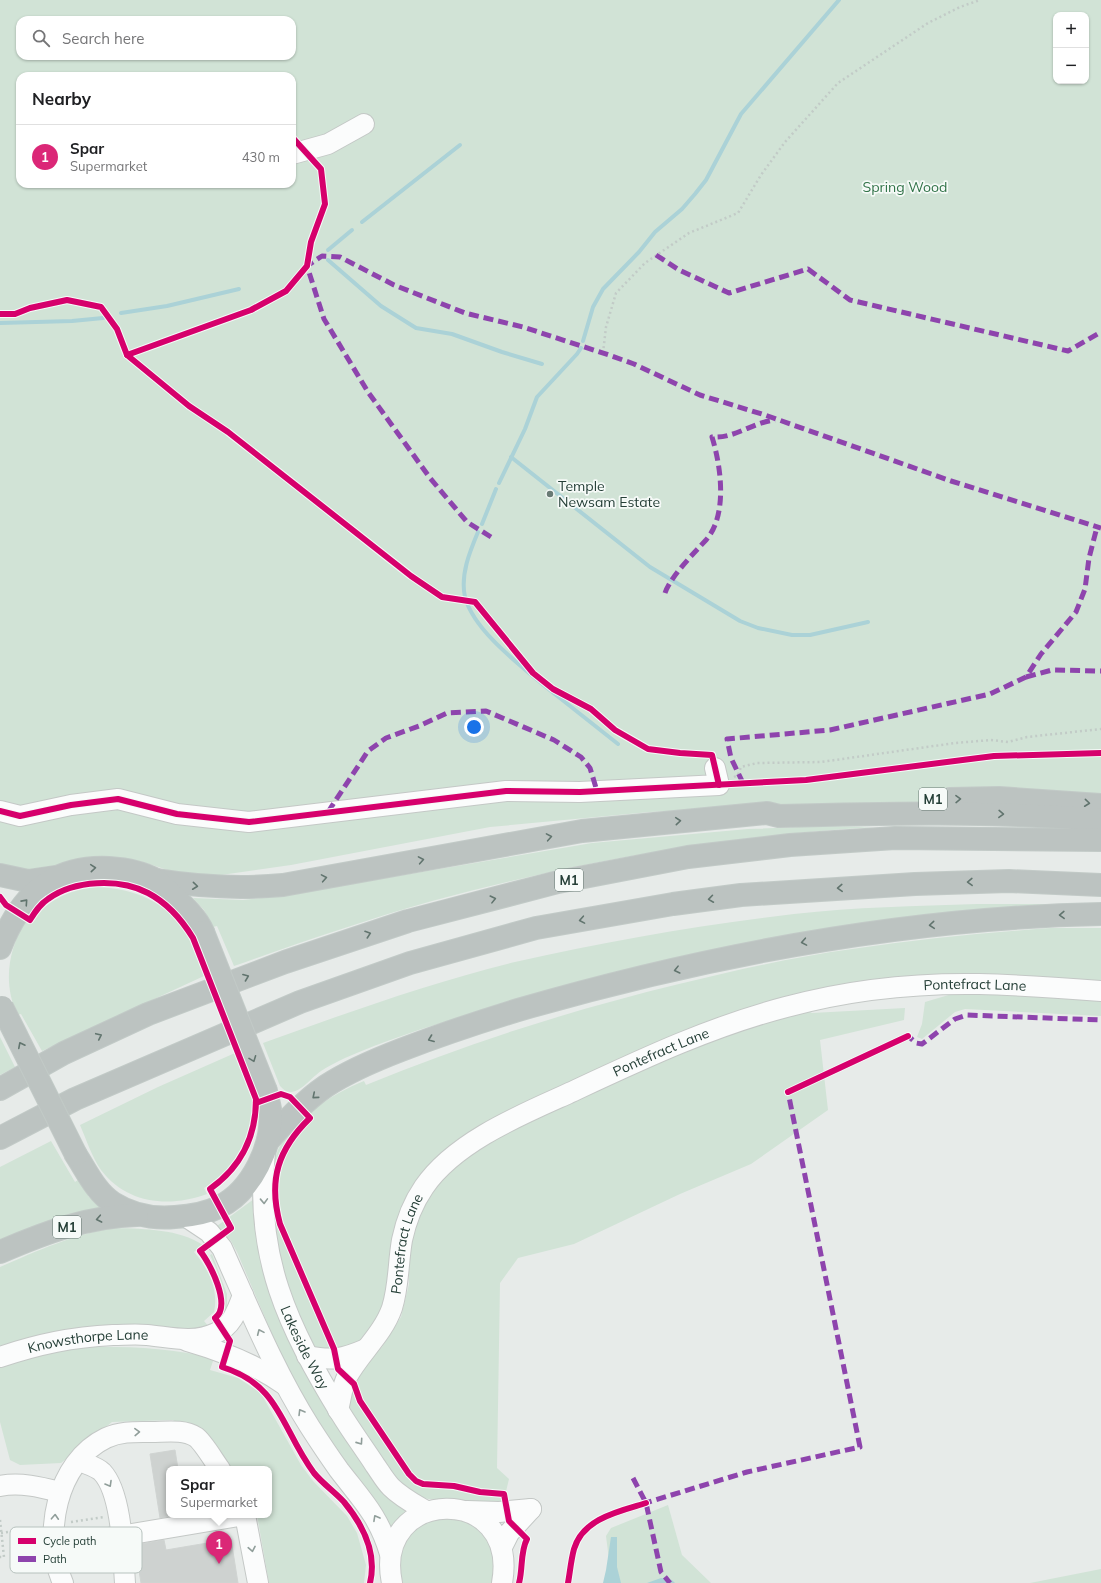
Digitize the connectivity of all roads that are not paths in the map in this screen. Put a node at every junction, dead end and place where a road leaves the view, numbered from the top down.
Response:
1 (364, 124) dead end
2 (296, 153) edge
3 (717, 776) road end
4 (1101, 805) edge
5 (0, 811) edge
6 (767, 813) junction
7 (1101, 820) edge
8 (1101, 840) edge
9 (0, 875) edge
10 (56, 877) junction
11 (156, 880) junction
12 (1101, 885) edge
13 (1101, 914) edge
14 (0, 948) edge
15 (1101, 991) edge
16 (1, 1002) edge
17 (0, 1089) edge
18 (0, 1138) edge
19 (267, 1144) junction
20 (138, 1215) junction
21 (184, 1216) junction
22 (0, 1252) edge
23 (243, 1295) junction
24 (177, 1339) junction
25 (366, 1349) junction
26 (307, 1356) junction
27 (0, 1357) edge
28 (285, 1385) junction
29 (338, 1410) junction
30 (80, 1461) junction
31 (218, 1466) edge
32 (0, 1486) edge
33 (60, 1492) junction
34 (426, 1511) junction
35 (467, 1511) junction
36 (227, 1518) edge
37 (246, 1518) edge
38 (56, 1527) edge
39 (119, 1527) edge
40 (142, 1532) edge
41 (502, 1547) junction
42 (390, 1554) junction
43 (60, 1573) edge
44 (124, 1573) edge
45 (63, 1583) edge
46 (125, 1583) edge
47 (258, 1583) edge
48 (392, 1583) edge
49 (502, 1583) edge

1 - 2 street
3 - 5 street
6 -> 4 highway, M1
6 -> 7 highway, M1
11 -> 6 highway, M1
17 -> 8 highway, M1
9 - 10 highway
10 -> 11 highway
14 -> 10 highway
11 -> 19 highway, bridge
12 -> 18 highway
13 -> 19 highway
15 - 25 street, Pontefract Lane
20 -> 16 highway, bridge
19 - 21 highway
19 -> 26 street, Lakeside Way
20 - 21 highway
20 -> 22 highway, M1
21 - 23 street
23 - 24 street, Knowsthorpe Lane
28 -> 23 street
24 - 27 street, Knowsthorpe Lane
24 - 28 street, Knowsthorpe Lane
25 - 26 street
25 - 29 street, Pontefract Lane
26 - 29 street, Lakeside Way
42 -> 28 street
29 -> 34 street, Lakeside Way
30 -> 31 street
30 - 33 street
30 -> 39 street
32 - 33 street
38 -> 33 street
34 - 35 street
34 - 42 street
35 - 41 street
35 - 41 street
36 - 40 street
37 -> 47 street
41 - 49 street
42 - 48 street
43 - 45 street
44 - 46 street

